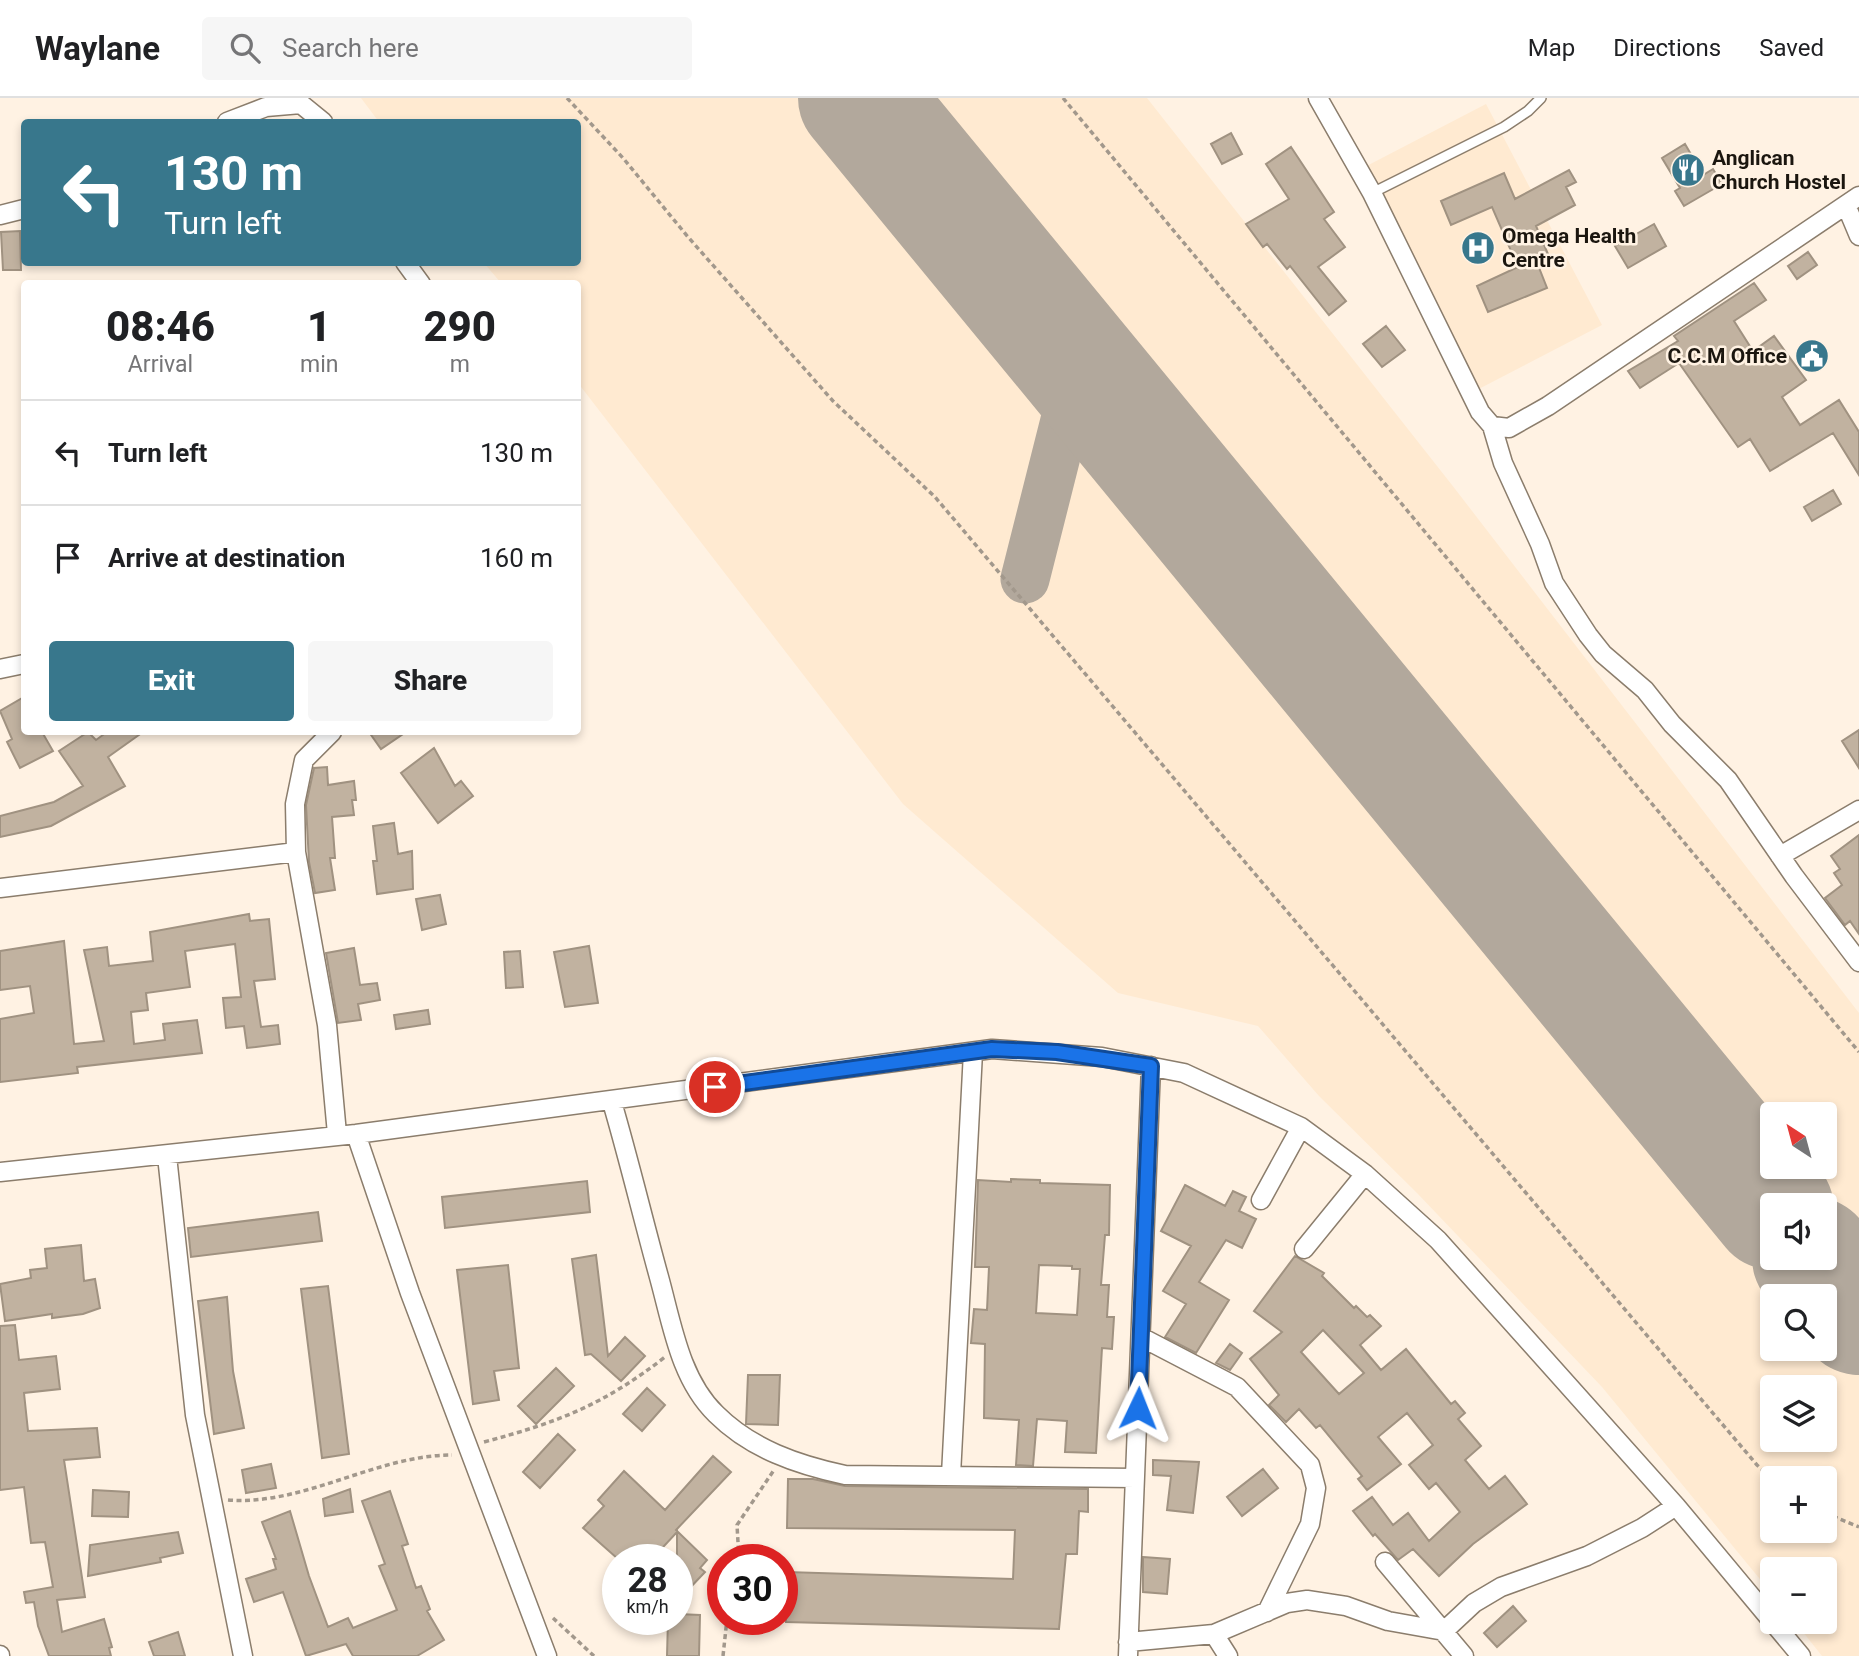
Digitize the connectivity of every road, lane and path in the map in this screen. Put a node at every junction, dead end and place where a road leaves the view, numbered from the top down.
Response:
1 (567, 98) edge
2 (1062, 98) edge
3 (1318, 98) edge
4 (1541, 98) edge
5 (235, 119) edge
6 (319, 119) edge
7 (1372, 193) junction
8 (1852, 200) edge
9 (21, 210) edge
10 (0, 215) edge
11 (1859, 236) edge
12 (1492, 426) junction
13 (21, 665) edge
14 (0, 670) edge
15 (329, 735) edge
16 (1859, 810) edge
17 (296, 852) junction
18 (1780, 856) junction
19 (0, 888) edge
20 (1859, 962) edge
21 (973, 1052) junction
22 (1859, 1052) edge
23 (1151, 1066) junction
24 (612, 1102) junction
25 (1301, 1127) junction
26 (337, 1134) junction
27 (356, 1134) junction
28 (167, 1156) junction
29 (0, 1172) edge
30 (1365, 1174) junction
31 (1261, 1200) dead end
32 (1304, 1248) dead end
33 (1141, 1337) junction
34 (678, 1348) junction
35 (470, 1450) junction
36 (783, 1457) junction
37 (1760, 1468) edge
38 (951, 1475) junction
39 (1135, 1478) junction
40 (212, 1498) junction
41 (1676, 1506) junction
42 (1837, 1518) edge
43 (1859, 1527) edge
44 (738, 1544) edge
45 (1385, 1562) dead end
46 (1267, 1612) junction
47 (552, 1617) dead end
48 (1444, 1631) junction
49 (1214, 1634) junction
50 (725, 1635) edge
51 (1128, 1649) edge
52 (243, 1656) edge
53 (547, 1656) edge
54 (594, 1656) edge
55 (723, 1656) edge
56 (1227, 1656) edge
57 (1464, 1656) edge
58 (1801, 1656) edge

1 - 37 path
2 - 22 path
3 - 7 street
4 - 7 lane
5 - 6 street
7 - 12 street
8 - 11 street
8 - 12 street
9 - 10 street
12 - 18 street
13 - 14 street
15 - 17 street
16 - 18 street
17 - 19 street
17 - 26 street
18 - 20 street
21 - 23 street
21 - 24 street
21 - 38 street
23 - 25 street
23 - 33 street
24 - 27 street
24 - 34 street
25 - 30 street
25 - 31 street
26 - 27 street
26 - 28 street
27 - 35 street
28 - 29 street
28 - 40 street
30 - 32 street
30 - 41 street
33 - 39 street
33 - 46 street
34 - 35 path
34 - 36 street
35 - 40 path
35 - 53 street
36 - 38 street
36 - 44 path
38 - 39 street
39 - 51 street
40 - 52 street
41 - 48 street
41 - 58 street
42 - 43 path
45 - 48 street
46 - 48 street
46 - 49 street
47 - 54 path
48 - 57 street
49 - 51 street
49 - 56 street
50 - 55 path

